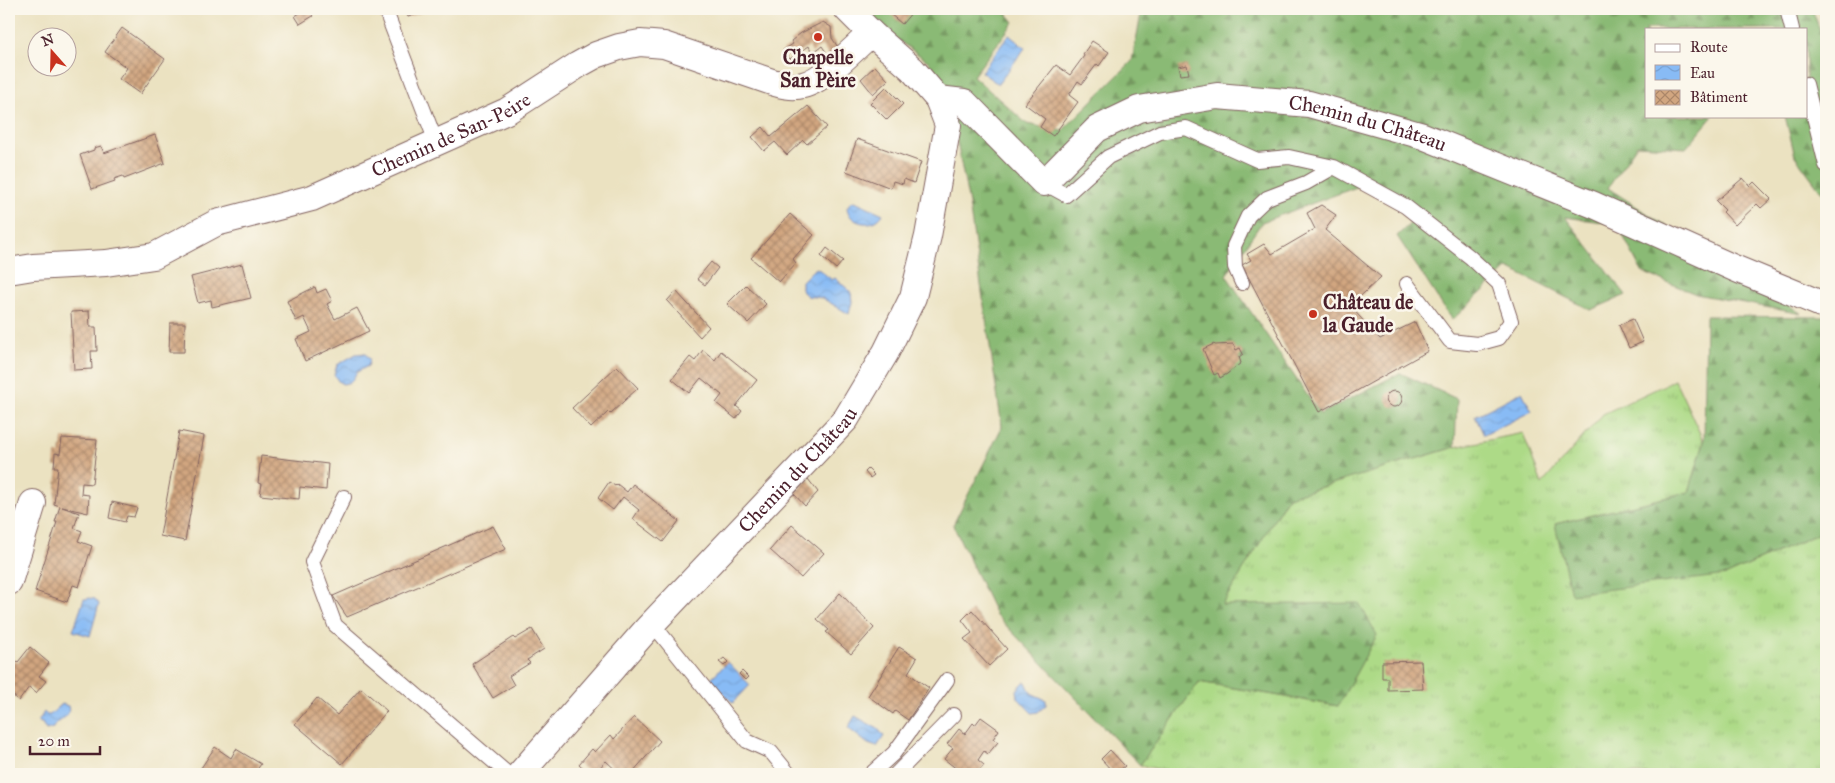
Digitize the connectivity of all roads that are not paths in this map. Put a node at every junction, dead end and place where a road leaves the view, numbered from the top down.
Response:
1 (385, 9) edge
2 (847, 9) edge
3 (1787, 9) edge
4 (1792, 28) edge
5 (871, 34) junction
6 (1808, 92) edge
7 (938, 99) junction
8 (436, 142) junction
9 (1826, 164) edge
10 (1334, 167) junction
11 (1044, 183) junction
12 (9, 271) edge
13 (1242, 283) dead end
14 (1407, 284) dead end
15 (1826, 306) edge
16 (344, 497) dead end
17 (33, 504) dead end
18 (9, 582) edge
19 (652, 623) junction
20 (947, 680) dead end
21 (954, 715) dead end
22 (508, 774) edge
23 (520, 774) edge
24 (789, 774) edge
25 (871, 774) edge
26 (896, 774) edge

1 - 8 lane
2 - 5 street, Chemin du Château
3 - 4 lane
5 - 7 street, Chemin du Château
5 - 8 street, Chemin de San-Peire
6 - 9 lane
7 - 11 street
7 - 19 street, Chemin du Château
8 - 12 street, Chemin de San-Peire
10 - 11 lane
10 - 13 lane
10 - 14 lane
11 - 15 street, Chemin du Château
16 - 22 lane
17 - 18 street
19 - 23 street, Chemin du Château
19 - 24 lane
20 - 25 lane
21 - 26 lane

